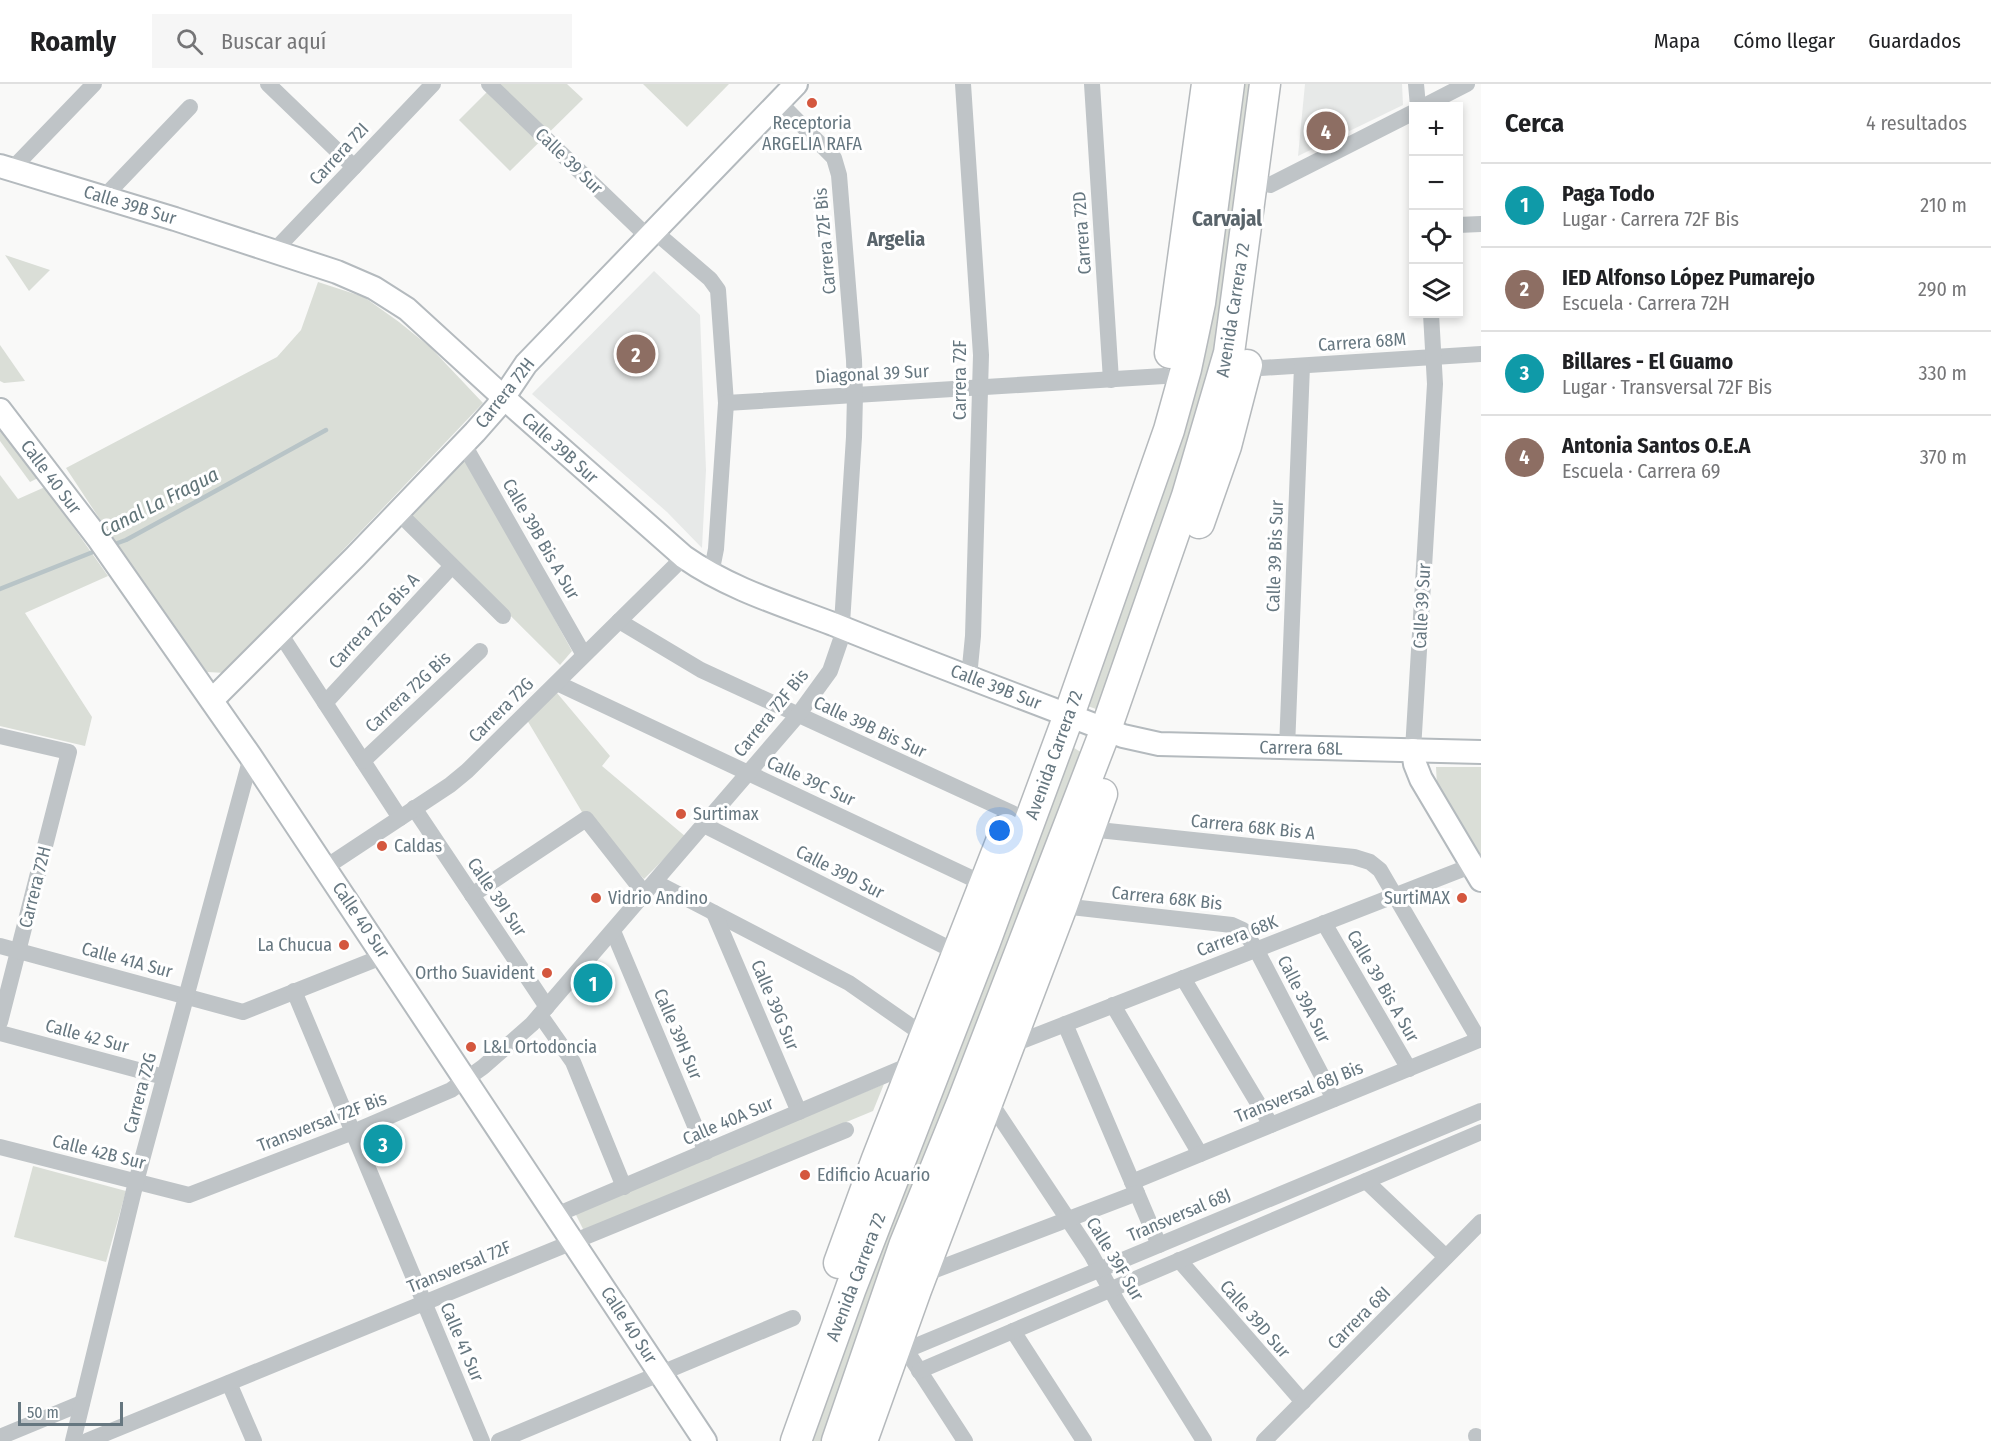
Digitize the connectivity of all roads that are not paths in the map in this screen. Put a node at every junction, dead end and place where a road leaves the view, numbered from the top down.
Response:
1 (94, 84) edge
2 (268, 84) edge
3 (433, 84) edge
4 (489, 84) edge
5 (796, 84) edge
6 (963, 84) edge
7 (1092, 84) edge
8 (1207, 84) edge
9 (1229, 84) edge
10 (1265, 84) edge
11 (1284, 84) edge
12 (1416, 84) edge
13 (1467, 84) edge
14 (779, 102) junction
15 (1418, 102) edge
16 (1432, 102) edge
17 (190, 107) dead end
18 (1409, 114) edge
19 (354, 167) junction
20 (6, 168) edge
21 (1270, 185) junction
22 (104, 197) junction
23 (1481, 224) edge
24 (1463, 225) edge
25 (651, 234) junction
26 (274, 251) junction
27 (1431, 318) edge
28 (1481, 354) edge
29 (1433, 357) junction
30 (1302, 366) junction
31 (1246, 369) junction
32 (1164, 376) junction
33 (1111, 380) junction
34 (982, 387) junction
35 (855, 395) junction
36 (503, 398) junction
37 (726, 403) junction
38 (0, 410) edge
39 (463, 443) junction
40 (408, 522) dead end
41 (684, 557) junction
42 (452, 566) junction
43 (711, 574) junction
44 (503, 616) dead end
45 (619, 621) junction
46 (842, 628) junction
47 (279, 632) junction
48 (480, 651) dead end
49 (584, 655) junction
50 (969, 676) junction
51 (557, 683) junction
52 (212, 700) junction
53 (325, 703) junction
54 (1059, 711) junction
55 (798, 715) junction
56 (1114, 732) junction
57 (0, 736) edge
58 (1287, 748) junction
59 (1413, 750) junction
60 (1481, 752) edge
61 (252, 757) junction
62 (363, 761) junction
63 (747, 772) junction
64 (414, 808) junction
65 (1012, 813) junction
66 (400, 818) junction
67 (704, 825) junction
68 (1089, 829) junction
69 (326, 867) junction
70 (1478, 869) edge
71 (984, 884) junction
72 (650, 888) junction
73 (472, 895) junction
74 (1394, 896) junction
75 (1062, 906) junction
76 (714, 913) junction
77 (1324, 923) junction
78 (613, 931) junction
79 (985, 942) junction
80 (0, 946) edge
81 (1256, 950) junction
82 (18, 951) junction
83 (958, 953) junction
84 (384, 956) junction
85 (1183, 978) junction
86 (294, 992) junction
87 (186, 996) junction
88 (1113, 1005) junction
89 (543, 1011) junction
90 (0, 1023) edge
91 (1065, 1023) junction
92 (0, 1033) edge
93 (1480, 1040) edge
94 (1008, 1046) junction
95 (920, 1049) junction
96 (1409, 1068) junction
97 (164, 1077) junction
98 (466, 1079) junction
99 (1334, 1099) junction
100 (988, 1100) junction
101 (1481, 1111) edge
102 (800, 1112) junction
103 (1271, 1125) junction
104 (846, 1130) dead end
105 (353, 1132) junction
106 (1481, 1132) edge
107 (975, 1134) junction
108 (0, 1147) edge
109 (706, 1152) junction
110 (1200, 1154) junction
111 (933, 1173) junction
112 (1366, 1181) junction
113 (136, 1182) junction
114 (624, 1187) junction
115 (1135, 1187) junction
116 (189, 1195) joint
117 (556, 1215) junction
118 (1068, 1219) junction
119 (1481, 1222) edge
120 (573, 1241) junction
121 (1159, 1245) junction
122 (1446, 1257) junction
123 (1179, 1260) junction
124 (1100, 1269) junction
125 (921, 1275) junction
126 (1111, 1290) junction
127 (424, 1303) junction
128 (794, 1318) dead end
129 (1013, 1331) junction
130 (899, 1353) junction
131 (919, 1371) junction
132 (661, 1374) junction
133 (230, 1383) junction
134 (1303, 1402) junction
135 (82, 1403) junction
136 (0, 1437) edge
137 (73, 1441) edge
138 (87, 1441) edge
139 (254, 1441) edge
140 (482, 1441) edge
141 (499, 1441) edge
142 (705, 1441) edge
143 (775, 1441) edge
144 (796, 1441) edge
145 (837, 1441) edge
146 (862, 1441) edge
147 (965, 1441) edge
148 (1084, 1441) edge
149 (1204, 1441) edge
150 (1264, 1441) edge

1 - 20 street
2 - 19 street
3 - 19 street, Carrera 72I
4 - 25 street, Calle 39 Sur
5 - 14 street, Carrera 72H
6 - 34 street, Carrera 72F
7 - 33 street, Carrera 72D
8 - 32 highway, Avenida Carrera 72
9 - 54 highway, Avenida Carrera 72
10 - 56 highway, Avenida Carrera 72
11 - 21 highway, Avenida Carrera 72
12 - 15 street
13 - 16 street
14 - 25 street, Carrera 72H
14 - 35 street, Carrera 72F Bis
17 - 22 street
18 - 21 street
19 - 26 street, Carrera 72I
20 - 22 street, Calle 39B Sur
21 - 31 highway, Avenida Carrera 72
22 - 26 street, Calle 39B Sur
23 - 24 street
25 - 36 street, Carrera 72H
25 - 37 street, Calle 39 Sur
26 - 36 street, Calle 39B Sur
27 - 29 street, Calle 39 Sur
28 - 29 street, Carrera 68M
29 - 30 street, Carrera 68M
29 - 59 street, Calle 39 Sur
30 - 31 street, Carrera 68M
30 - 58 street, Calle 39 Bis Sur
31 - 56 highway, Avenida Carrera 72
32 - 33 street, Diagonal 39 Sur
32 - 54 highway, Avenida Carrera 72
33 - 34 street, Diagonal 39 Sur
34 - 35 street, Diagonal 39 Sur
34 - 50 street, Carrera 72F
35 - 37 street, Diagonal 39 Sur
35 - 46 street, Carrera 72F Bis
36 - 39 street, Carrera 72H
36 - 41 street, Calle 39B Sur
37 - 43 street
38 - 52 street, Calle 40 Sur
39 - 47 street, Carrera 72H
39 - 49 street, Calle 39B Bis A Sur
40 - 42 street
41 - 43 street, Calle 39B Sur
41 - 45 street, Carrera 72G
42 - 44 street
42 - 53 street, Carrera 72G Bis A
43 - 46 street, Calle 39B Sur
45 - 49 street, Carrera 72G
45 - 55 street, Calle 39B Bis Sur
46 - 50 street, Calle 39B Sur
46 - 55 street, Carrera 72F Bis
47 - 52 street, Carrera 72H
47 - 53 street
48 - 62 street, Carrera 72G Bis
49 - 51 street, Carrera 72G
50 - 54 street, Calle 39B Sur
51 - 63 street, Calle 39C Sur
51 - 64 street, Carrera 72G
52 - 61 street, Calle 40 Sur
53 - 62 street
54 - 56 street, Calle 39B Sur
54 - 65 highway, Avenida Carrera 72
54 - 79 highway, Avenida Carrera 72
55 - 63 street, Carrera 72F Bis
55 - 65 street, Calle 39B Bis Sur
56 - 58 street, Carrera 68L
56 - 68 highway, Avenida Carrera 72
56 - 111 highway, Avenida Carrera 72
57 - 82 street, Carrera 72H
58 - 59 street, Carrera 68L
59 - 60 street, Carrera 68L
59 - 70 street, Calle 39 Sur
61 - 69 street, Calle 40 Sur
61 - 87 street, Carrera 72G
62 - 66 street
63 - 67 street, Carrera 72F Bis
63 - 71 street, Calle 39C Sur
64 - 66 street, Carrera 72G
64 - 73 street, Calle 39I Sur
65 - 71 highway, Avenida Carrera 72
66 - 69 street, Carrera 72G
67 - 72 street, Carrera 72F Bis
67 - 83 street, Calle 39D Sur
68 - 74 street, Carrera 68K Bis A
68 - 75 highway, Avenida Carrera 72
69 - 84 street, Calle 40 Sur
70 - 74 street, Carrera 68K
71 - 79 highway
71 - 83 highway, Avenida Carrera 72
72 - 73 street
72 - 76 street
72 - 78 street, Carrera 72F Bis
73 - 89 street, Calle 39I Sur
74 - 77 street, Carrera 68K
74 - 93 street
75 - 81 street, Carrera 68K Bis
75 - 94 highway, Avenida Carrera 72
76 - 95 street
76 - 102 street, Calle 39G Sur
77 - 81 street, Carrera 68K
77 - 96 street, Calle 39 Bis A Sur
78 - 89 street, Carrera 72F Bis
78 - 109 street, Calle 39H Sur
79 - 144 highway, Avenida Carrera 72
80 - 82 street, Calle 41A Sur
81 - 85 street, Carrera 68K
81 - 99 street, Calle 39A Sur
82 - 87 street, Calle 41A Sur
82 - 90 street, Carrera 72H
83 - 95 highway, Avenida Carrera 72
84 - 86 street
84 - 98 street, Calle 40 Sur
85 - 88 street, Carrera 68K
85 - 103 street
86 - 87 street, Calle 41A Sur
86 - 105 street, Calle 41 Sur
87 - 97 street, Carrera 72G
88 - 91 street, Carrera 68K
88 - 110 street
89 - 98 street, Carrera 72F Bis
89 - 114 street, Calle 39I Sur
91 - 94 street, Carrera 68K
91 - 115 street
92 - 97 street, Calle 42 Sur
93 - 96 street, Transversal 68J Bis
94 - 100 highway, Avenida Carrera 72
95 - 102 street, Calle 40A Sur
95 - 143 highway, Avenida Carrera 72
96 - 99 street, Transversal 68J Bis
97 - 113 street, Carrera 72G
98 - 105 street, Transversal 72F Bis
98 - 117 street, Calle 40 Sur
99 - 103 street, Transversal 68J Bis
100 - 107 highway, Avenida Carrera 72
100 - 118 street, Calle 39F Sur
101 - 121 street, Transversal 68J
102 - 109 street, Calle 40A Sur
103 - 110 street, Transversal 68J Bis
104 - 120 street, Transversal 72F
105 - 116 street, Transversal 72F Bis
105 - 127 street, Calle 41 Sur
106 - 112 street
107 - 111 highway
107 - 125 highway, Avenida Carrera 72
108 - 113 street, Calle 42B Sur
109 - 114 street, Calle 40A Sur
110 - 115 street, Transversal 68J Bis
111 - 145 highway, Avenida Carrera 72
112 - 122 street
112 - 123 street
113 - 116 street, Calle 42B Sur
113 - 135 street, Carrera 72G
114 - 117 street, Calle 40A Sur
115 - 118 street, Transversal 68J Bis
115 - 121 street
117 - 120 street, Calle 40 Sur
118 - 124 street, Calle 39F Sur
118 - 125 street, Transversal 68J Bis
119 - 122 street, Carrera 68I
120 - 127 street, Transversal 72F
120 - 132 street, Calle 40 Sur
121 - 124 street, Transversal 68J
122 - 134 street, Carrera 68I
123 - 126 street
123 - 134 street, Calle 39D Sur
124 - 126 street, Calle 39F Sur
124 - 130 street, Transversal 68J
125 - 130 highway, Avenida Carrera 72
126 - 129 street
126 - 149 street, Calle 39F Sur
127 - 133 street, Transversal 72F
127 - 140 street, Calle 41 Sur
128 - 132 street
129 - 131 street
129 - 148 street
130 - 131 street
130 - 146 highway, Avenida Carrera 72
131 - 147 street
132 - 141 street
132 - 142 street, Calle 40 Sur
133 - 138 street, Transversal 72F
133 - 139 street
134 - 150 street, Carrera 68I
135 - 136 street
135 - 137 street, Carrera 72G

